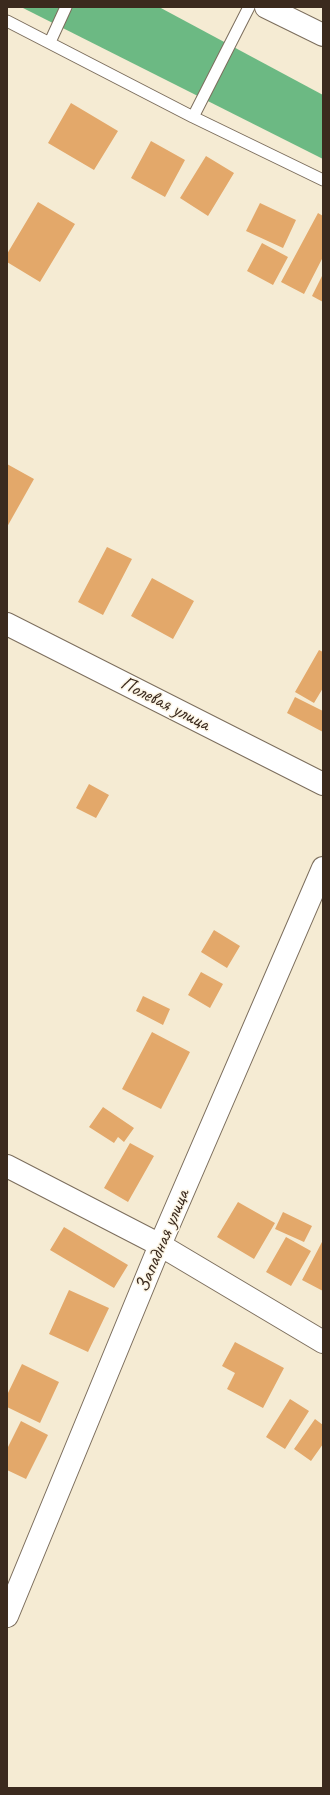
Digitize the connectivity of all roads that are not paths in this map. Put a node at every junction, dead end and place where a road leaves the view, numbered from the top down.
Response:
1 (66, 7) edge
2 (249, 7) edge
3 (266, 7) edge
4 (7, 21) edge
5 (323, 36) edge
6 (50, 42) junction
7 (193, 117) junction
8 (323, 180) edge
9 (7, 624) edge
10 (323, 784) edge
11 (323, 868) edge
12 (7, 1166) edge
13 (160, 1245) junction
14 (323, 1342) edge
15 (7, 1616) edge

1 - 6 lane
2 - 7 lane
3 - 5 street
4 - 6 lane
6 - 7 lane
7 - 8 lane
9 - 10 street, Полевая улица
11 - 13 street, Западная улица
12 - 13 street
13 - 14 street
13 - 15 street, Западная улица

